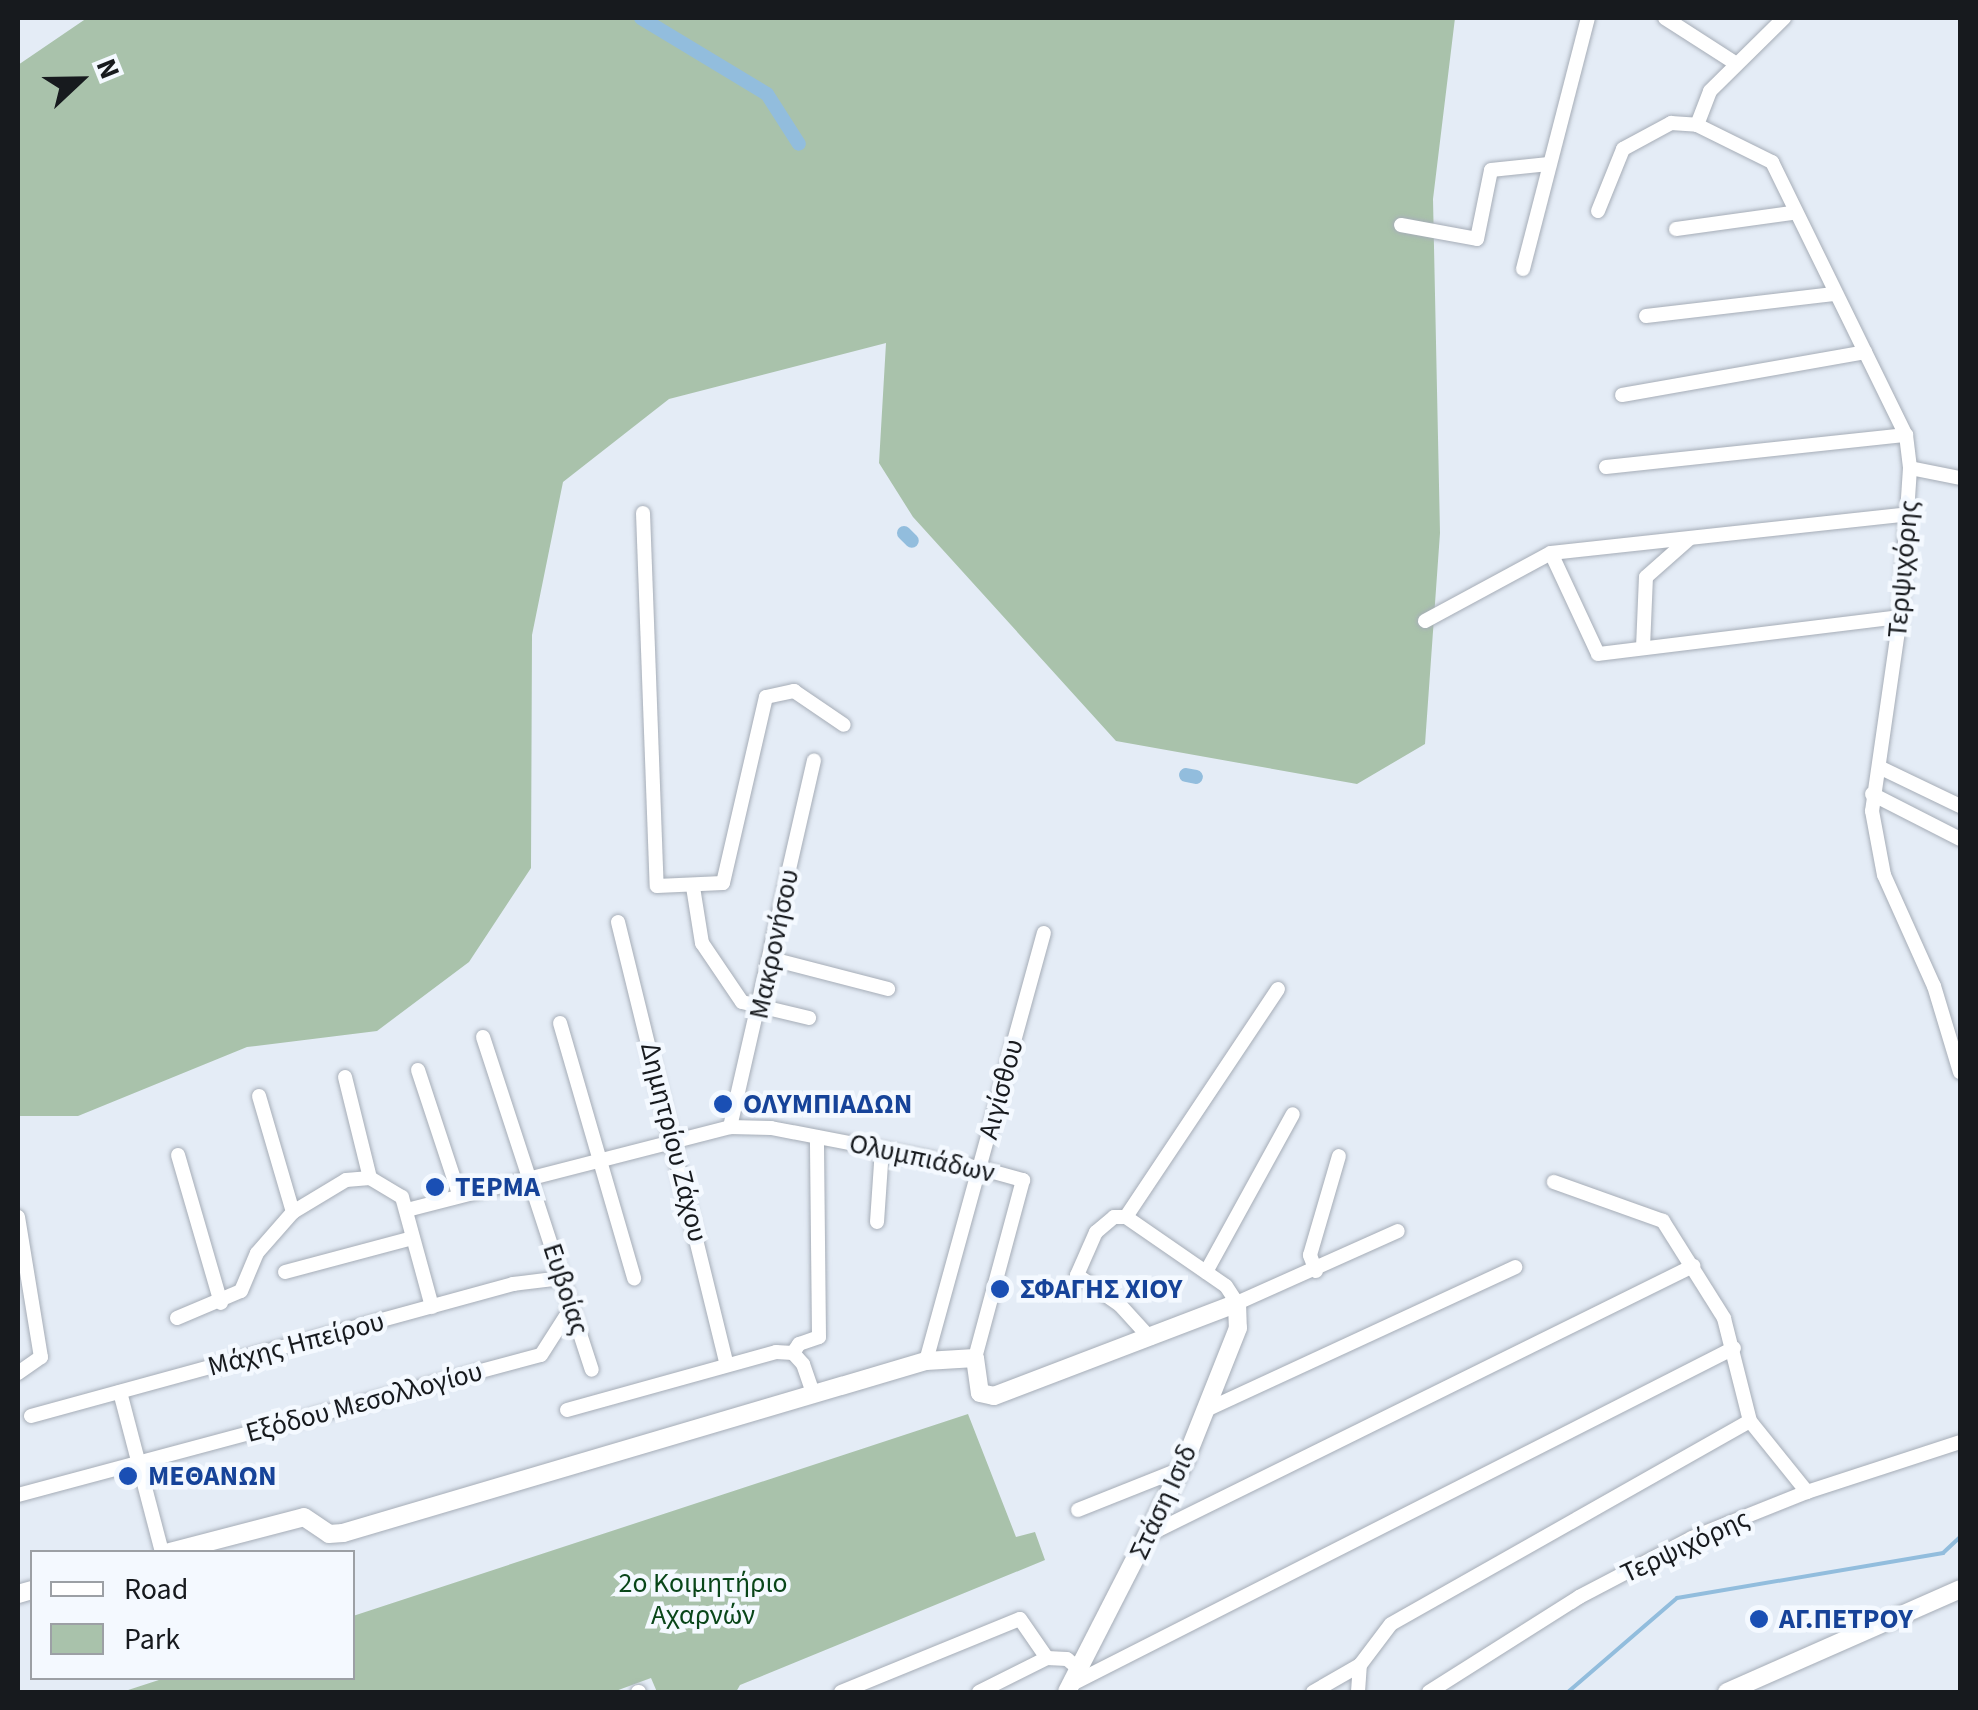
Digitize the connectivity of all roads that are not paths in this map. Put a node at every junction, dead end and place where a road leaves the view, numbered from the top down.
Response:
1 (1588, 18) edge
2 (1664, 18) edge
3 (1784, 18) edge
4 (1736, 64) junction
5 (1698, 126) junction
6 (1549, 164) junction
7 (1598, 212) dead end
8 (1792, 213) junction
9 (1401, 225) dead end
10 (1676, 230) dead end
11 (1522, 270) dead end
12 (1834, 294) junction
13 (1646, 316) dead end
14 (1866, 352) junction
15 (1622, 395) dead end
16 (1906, 435) junction
17 (1606, 467) dead end
18 (1910, 468) junction
19 (1960, 478) edge
20 (643, 514) dead end
21 (1908, 514) junction
22 (1690, 538) junction
23 (1551, 553) junction
24 (1900, 617) junction
25 (1425, 622) dead end
26 (1643, 648) junction
27 (844, 725) dead end
28 (814, 760) dead end
29 (1881, 768) junction
30 (1872, 794) junction
31 (1960, 806) edge
32 (1960, 838) edge
33 (693, 886) junction
34 (618, 922) dead end
35 (1044, 933) dead end
36 (772, 960) junction
37 (888, 989) dead end
38 (1278, 989) dead end
39 (761, 1009) junction
40 (809, 1018) dead end
41 (560, 1022) dead end
42 (483, 1038) dead end
43 (418, 1070) dead end
44 (1960, 1072) edge
45 (345, 1077) dead end
46 (258, 1096) dead end
47 (1293, 1114) dead end
48 (730, 1127) junction
49 (817, 1137) junction
50 (675, 1142) junction
51 (882, 1149) junction
52 (178, 1156) dead end
53 (1339, 1156) dead end
54 (603, 1162) junction
55 (979, 1168) junction
56 (370, 1178) junction
57 (531, 1178) junction
58 (1554, 1182) dead end
59 (459, 1194) junction
60 (407, 1210) junction
61 (293, 1212) junction
62 (18, 1216) edge
63 (1126, 1217) junction
64 (878, 1222) dead end
65 (1398, 1230) dead end
66 (413, 1238) junction
67 (1694, 1266) junction
68 (1516, 1267) dead end
69 (1316, 1271) junction
70 (285, 1272) dead end
71 (1206, 1272) junction
72 (562, 1278) junction
73 (634, 1278) dead end
74 (221, 1304) junction
75 (1237, 1304) junction
76 (432, 1306) junction
77 (572, 1308) junction
78 (178, 1318) dead end
79 (1150, 1338) junction
80 (1734, 1348) junction
81 (793, 1354) junction
82 (975, 1358) junction
83 (926, 1361) junction
84 (726, 1362) junction
85 (592, 1370) dead end
86 (18, 1373) edge
87 (120, 1392) junction
88 (813, 1393) junction
89 (567, 1410) dead end
90 (1204, 1410) junction
91 (31, 1416) dead end
92 (1750, 1421) junction
93 (1960, 1442) edge
94 (138, 1463) junction
95 (1181, 1469) junction
96 (1807, 1492) junction
97 (18, 1495) edge
98 (1078, 1510) dead end
99 (1150, 1534) junction
100 (161, 1550) edge
101 (178, 1550) edge
102 (1959, 1595) edge
103 (1048, 1658) junction
104 (1360, 1665) junction
105 (1073, 1682) edge
106 (1751, 1687) edge
107 (840, 1692) edge
108 (980, 1692) edge
109 (1312, 1692) edge
110 (1358, 1692) edge
111 (1429, 1692) edge
112 (1728, 1692) edge

1 - 6 street
2 - 4 street
3 - 4 street
4 - 5 street
5 - 7 street
5 - 8 street, Τερψιχόρης
6 - 9 street
6 - 11 street
8 - 10 street
8 - 12 street, Τερψιχόρης
12 - 13 street
12 - 14 street, Τερψιχόρης
14 - 15 street
14 - 16 street, Τερψιχόρης
16 - 17 street
16 - 18 street, Τερψιχόρης
18 - 19 street
18 - 21 street, Τερψιχόρης
20 - 33 street
21 - 22 street
21 - 24 street, Τερψιχόρης
22 - 23 street
22 - 26 street
23 - 25 street
23 - 26 street
24 - 26 street
24 - 29 street, Τερψιχόρης
27 - 33 street
28 - 36 street, Μακρονήσου
29 - 30 street, Τερψιχόρης
29 - 31 street
30 - 32 street
30 - 44 street, Τερψιχόρης
33 - 39 street
34 - 50 street, Δημητρίου Ζάχου
35 - 55 street, Αιγίσθου
36 - 37 street
36 - 39 street, Μακρονήσου
38 - 63 street
39 - 40 street
39 - 48 street, Μακρονήσου
41 - 54 street
42 - 57 street, Ευβοίας
43 - 59 street
45 - 56 street
46 - 61 street
47 - 71 street
48 - 49 street, Ολυμπιάδων
48 - 50 street, Ολυμπιάδων
49 - 51 street, Ολυμπιάδων
49 - 81 street
50 - 54 street, Ολυμπιάδων
50 - 84 street, Δημητρίου Ζάχου
51 - 55 street, Ολυμπιάδων
51 - 64 street
52 - 74 street
53 - 69 street
54 - 57 street, Ολυμπιάδων
54 - 73 street
55 - 82 street, Ολυμπιάδων
55 - 83 street, Αιγίσθου
56 - 60 street
56 - 61 street
57 - 59 street, Ολυμπιάδων
57 - 72 street, Ευβοίας
58 - 67 street
59 - 60 street, Ολυμπιάδων
60 - 66 street
61 - 74 street
62 - 86 street
63 - 71 street
63 - 79 street
65 - 69 street
66 - 70 street
66 - 76 street
67 - 80 street
67 - 99 street
68 - 90 street
69 - 75 street
71 - 75 street
72 - 76 street, Μάχης Ηπείρου
72 - 77 street, Ευβοίας
74 - 78 street
75 - 79 street
75 - 90 street, Στάση Ισιδ
76 - 87 street, Μάχης Ηπείρου
77 - 85 street, Ευβοίας
77 - 94 street, Εξόδου Μεσολλογίου
79 - 82 street
80 - 92 street
80 - 105 street
81 - 84 street
81 - 88 street
82 - 83 street
83 - 88 street
84 - 89 street
87 - 91 street, Μάχης Ηπείρου
87 - 94 street
88 - 101 street
90 - 95 street, Στάση Ισιδ
92 - 96 street
92 - 104 street
93 - 96 street, Τερψιχόρης
94 - 97 street, Εξόδου Μεσολλογίου
94 - 100 street
95 - 98 street
95 - 99 street, Στάση Ισιδ
96 - 111 street, Τερψιχόρης
99 - 105 street, Στάση Ισιδ
102 - 106 street
103 - 105 street
103 - 107 street
103 - 108 street
104 - 109 street
104 - 110 street
106 - 112 street

